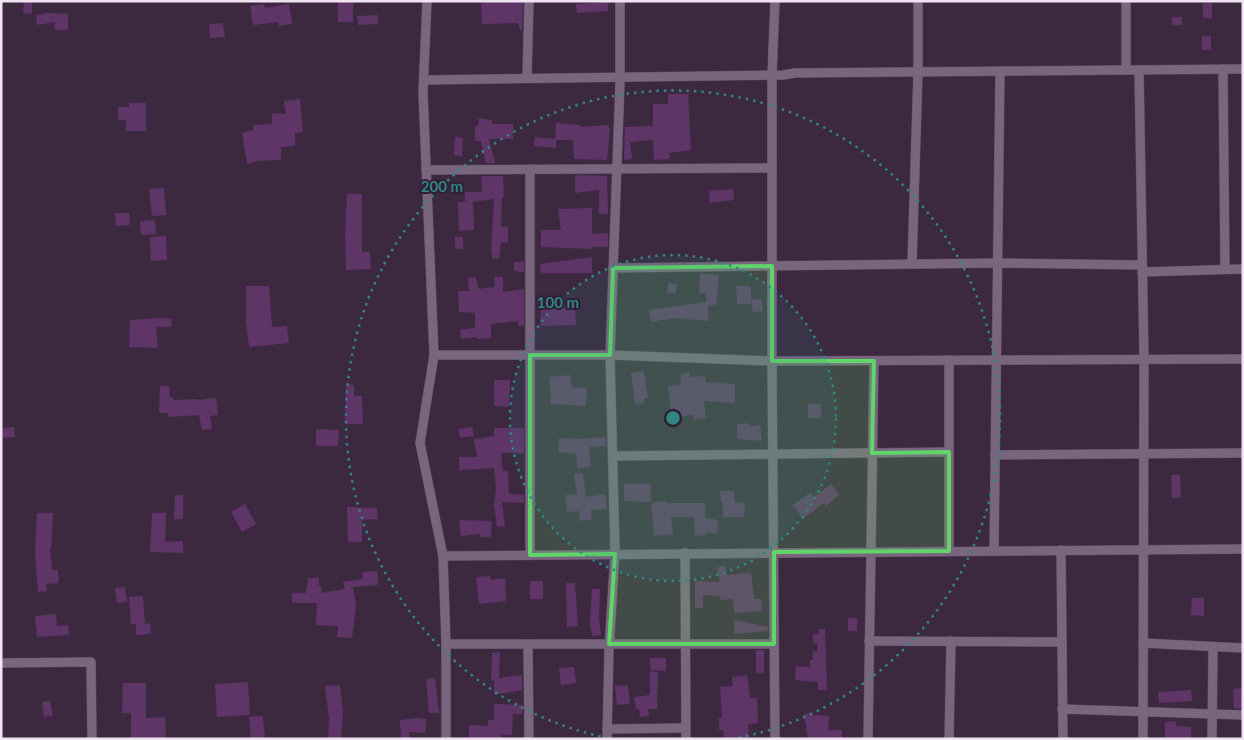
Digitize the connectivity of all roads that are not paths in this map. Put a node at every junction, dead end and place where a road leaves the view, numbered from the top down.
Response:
1 (427, 1) edge
2 (529, 1) edge
3 (620, 1) edge
4 (776, 1) edge
5 (918, 1) edge
6 (1126, 1) edge
7 (1223, 69) junction
8 (1243, 69) edge
9 (1126, 70) junction
10 (1140, 70) junction
11 (1000, 71) junction
12 (918, 72) junction
13 (772, 75) junction
14 (620, 77) junction
15 (527, 78) junction
16 (424, 80) junction
17 (616, 168) junction
18 (772, 168) junction
19 (530, 169) junction
20 (426, 170) junction
21 (998, 263) junction
22 (912, 264) junction
23 (772, 266) junction
24 (613, 268) junction
25 (1142, 269) junction
26 (1243, 269) edge
27 (1225, 270) junction
28 (434, 355) junction
29 (530, 355) junction
30 (610, 355) junction
31 (1144, 359) junction
32 (1243, 359) edge
33 (949, 360) junction
34 (996, 360) junction
35 (772, 361) junction
36 (874, 361) junction
37 (949, 452) junction
38 (872, 453) junction
39 (1243, 453) edge
40 (773, 454) junction
41 (1144, 454) junction
42 (995, 455) junction
43 (613, 456) junction
44 (1243, 549) edge
45 (994, 550) junction
46 (1061, 550) junction
47 (1143, 550) junction
48 (871, 551) junction
49 (949, 551) junction
50 (774, 552) junction
51 (685, 553) junction
52 (615, 554) junction
53 (530, 555) junction
54 (443, 556) junction
55 (869, 641) junction
56 (951, 641) junction
57 (1062, 642) junction
58 (1143, 643) junction
59 (446, 644) junction
60 (528, 644) junction
61 (609, 644) junction
62 (686, 644) junction
63 (774, 644) junction
64 (1213, 646) junction
65 (1243, 648) edge
66 (1, 663) edge
67 (1062, 709) junction
68 (1143, 712) junction
69 (1212, 714) junction
70 (1243, 715) edge
71 (686, 728) junction
72 (607, 729) junction
73 (92, 739) edge
74 (446, 739) edge
75 (529, 739) edge
76 (607, 739) edge
77 (686, 739) edge
78 (775, 739) edge
79 (868, 739) edge
80 (949, 739) edge
81 (1062, 739) edge
82 (1143, 739) edge
83 (1212, 739) edge

1 - 16 street
2 - 15 street
3 - 14 street
4 - 13 street
5 - 12 street
6 - 9 street
7 - 8 street
7 - 10 street
7 - 27 street
9 - 10 street
9 - 11 street
10 - 25 street
11 - 12 street
11 - 21 street
12 - 13 street
12 - 22 street
13 - 14 street
13 - 18 street
14 - 15 street
14 - 17 street
15 - 16 street
16 - 20 street
17 - 18 street
17 - 19 street
17 - 24 street
18 - 23 street
19 - 20 street
19 - 29 street
20 - 28 street
21 - 22 street
21 - 25 street
21 - 34 street
22 - 23 street
23 - 24 street
23 - 35 street
24 - 30 street
25 - 27 street
25 - 31 street
26 - 27 street
28 - 29 street
28 - 54 street
29 - 30 street
29 - 53 street
30 - 35 street
30 - 43 street
31 - 32 street
31 - 34 street
31 - 41 street
33 - 34 street
33 - 36 street
33 - 37 street
34 - 42 street
35 - 36 street
35 - 40 street
36 - 38 street
37 - 38 street
37 - 49 street
38 - 40 street
38 - 48 street
39 - 41 street
40 - 43 street
40 - 50 street
41 - 42 street
41 - 47 street
42 - 45 street
43 - 52 street
44 - 47 street
45 - 46 street
45 - 49 street
46 - 47 street
46 - 57 street
47 - 58 street
48 - 49 street
48 - 50 street
48 - 55 street
50 - 51 street
50 - 63 street
51 - 52 street
51 - 62 street
52 - 53 street
52 - 61 street
53 - 54 street
54 - 59 street
55 - 56 street
55 - 79 street
56 - 57 street
56 - 80 street
57 - 67 street
58 - 64 street
58 - 68 street
59 - 60 street
59 - 74 street
60 - 61 street
60 - 75 street
61 - 62 street
61 - 72 street
62 - 63 street
62 - 71 street
63 - 78 street
64 - 65 street
64 - 69 street
66 - 73 street
67 - 68 street
67 - 81 street
68 - 69 street
68 - 82 street
69 - 70 street
69 - 83 street
71 - 72 street
71 - 77 street
72 - 76 street

